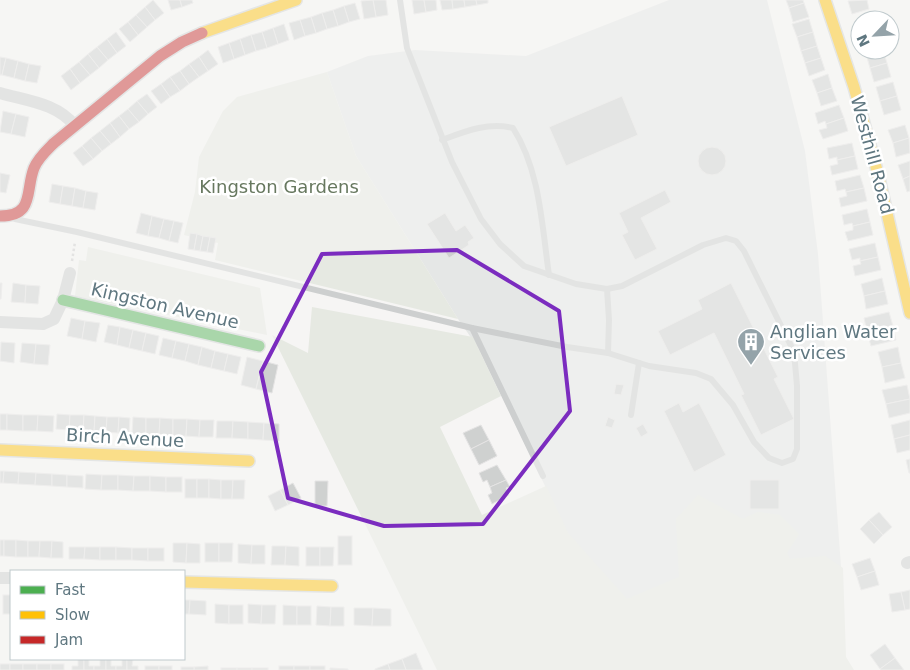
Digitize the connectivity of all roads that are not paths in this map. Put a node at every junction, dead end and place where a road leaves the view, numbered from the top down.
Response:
1 (296, 0) edge
2 (400, 0) edge
3 (825, 0) edge
4 (0, 94) edge
5 (75, 126) junction
6 (442, 140) junction
7 (0, 216) edge
8 (70, 272) road end
9 (549, 275) junction
10 (607, 288) junction
11 (63, 300) junction
12 (910, 313) edge
13 (0, 322) edge
14 (472, 328) junction
15 (259, 346) dead end
16 (608, 353) junction
17 (639, 363) junction
18 (631, 415) dead end
19 (0, 450) edge
20 (249, 461) dead end
21 (542, 476) dead end
22 (185, 582) edge
23 (332, 586) dead end

1 - 5 street
2 - 6 lane
3 - 12 street, Westhill Road
4 - 5 street
5 - 7 street
6 - 9 lane
6 - 9 lane
7 - 14 lane
8 - 11 street
9 - 10 lane
10 - 16 lane
10 - 17 lane
11 - 13 street
11 - 15 street, Kingston Avenue
14 - 16 lane
14 - 21 lane
16 - 17 lane
17 - 18 lane
19 - 20 street, Birch Avenue
22 - 23 street

